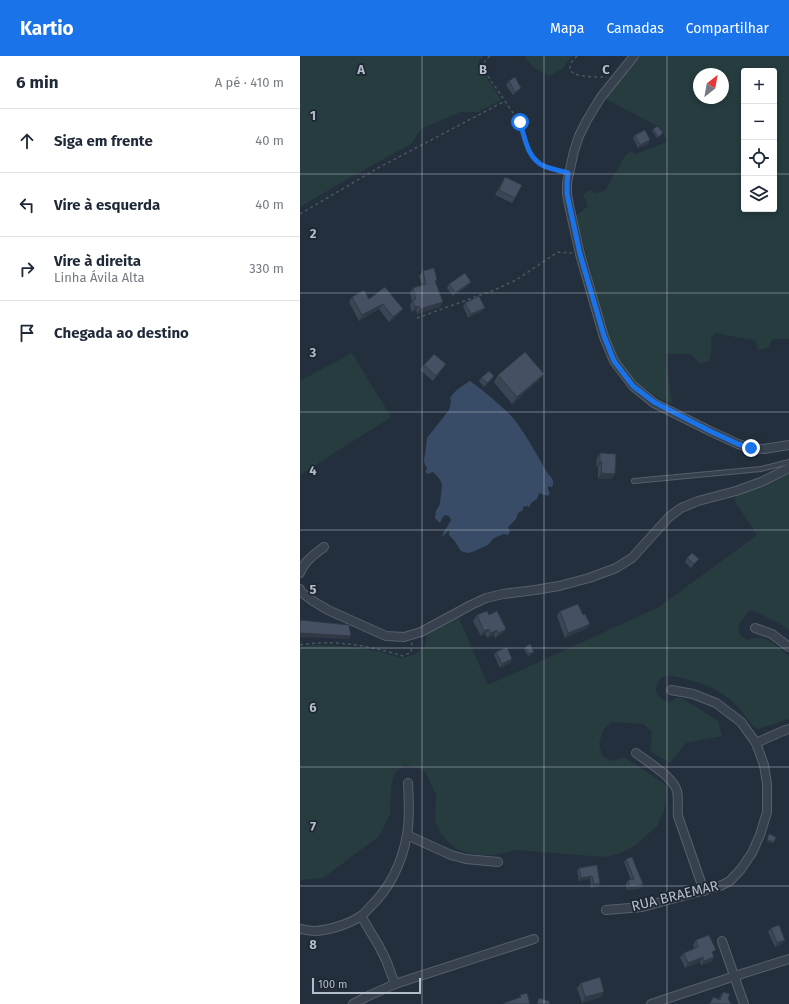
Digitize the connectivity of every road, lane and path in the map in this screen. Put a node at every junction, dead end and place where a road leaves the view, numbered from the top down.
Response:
1 (490, 56) edge
2 (577, 56) edge
3 (634, 56) edge
4 (616, 78) junction
5 (506, 101) junction
6 (568, 173) junction
7 (300, 214) edge
8 (580, 254) junction
9 (417, 318) dead end
10 (789, 445) edge
11 (789, 462) edge
12 (789, 468) edge
13 (634, 481) dead end
14 (324, 547) dead end
15 (300, 572) edge
16 (300, 589) edge
17 (755, 628) dead end
18 (414, 634) junction
19 (300, 645) edge
20 (789, 647) edge
21 (671, 690) dead end
22 (789, 729) edge
23 (756, 743) junction
24 (636, 753) dead end
25 (408, 783) dead end
26 (407, 835) junction
27 (498, 862) dead end
28 (704, 891) junction
29 (606, 910) dead end
30 (361, 916) junction
31 (300, 929) edge
32 (534, 939) dead end
33 (722, 940) dead end
34 (789, 959) edge
35 (735, 976) junction
36 (395, 984) junction
37 (367, 1000) edge
38 (353, 1004) edge
39 (651, 1004) edge
40 (744, 1004) edge

1 - 5 path
2 - 4 path
3 - 4 street
4 - 6 street
5 - 6 path
5 - 7 path
6 - 8 street
8 - 9 path
8 - 10 street
11 - 13 lane
12 - 18 street
14 - 15 street
16 - 18 street
17 - 20 street
18 - 19 path
21 - 23 street, RUA BRAEMAR
22 - 23 street
23 - 28 street, RUA BRAEMAR
24 - 28 street
25 - 26 street
26 - 27 street
26 - 30 street
28 - 29 street, RUA BRAEMAR
30 - 31 street
30 - 36 street
32 - 36 street
33 - 35 street
34 - 35 street
35 - 39 street
35 - 40 street
36 - 37 street
37 - 38 street

